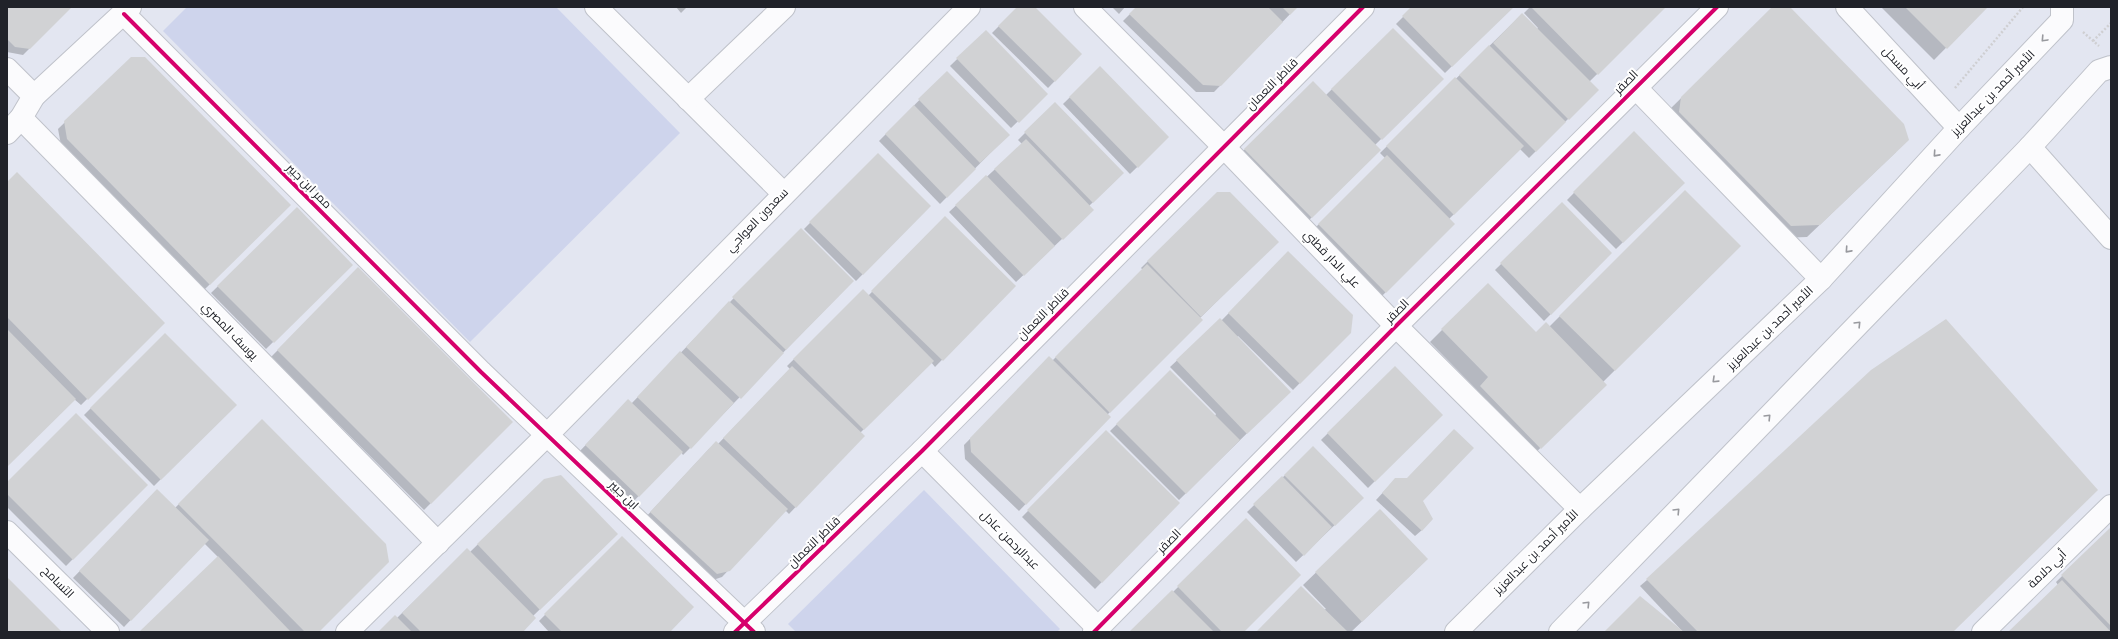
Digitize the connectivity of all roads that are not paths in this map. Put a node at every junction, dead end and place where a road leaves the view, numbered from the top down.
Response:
1 (596, 7) edge
2 (784, 7) edge
3 (969, 7) edge
4 (1085, 7) edge
5 (1363, 7) edge
6 (1717, 7) edge
7 (1847, 7) edge
8 (2062, 7) edge
9 (127, 10) edge
10 (2111, 67) edge
11 (7, 69) edge
12 (1635, 87) junction
13 (34, 96) junction
14 (688, 99) junction
15 (14, 126) edge
16 (1959, 128) junction
17 (1223, 146) junction
18 (2030, 147) junction
19 (784, 194) junction
20 (2111, 238) edge
21 (1821, 279) junction
22 (1396, 326) junction
23 (480, 372) joint
24 (547, 435) junction
25 (922, 451) junction
26 (2111, 506) edge
27 (1580, 509) junction
28 (7, 532) edge
29 (438, 543) junction
30 (745, 629) edge
31 (1096, 630) edge
32 (108, 632) edge
33 (347, 632) edge
34 (1456, 632) edge
35 (1560, 632) edge
36 (1983, 632) edge

1 - 14 street
2 - 14 street
3 - 19 street, سعدون العواجي
4 - 17 street, علي الدار قطني
5 - 17 street, قناطر النعمان
6 - 12 street, الصقر
7 - 16 street, أبي مسحل
8 -> 16 street, الأمير أحمد بن عبدالعزيز
9 - 13 street
9 - 23 street, ممر ابن جبير
10 - 18 street
11 - 13 street
12 - 21 street
12 - 22 street, الصقر
13 - 15 street
14 - 19 street
15 - 29 street, يوسف المصري
16 -> 21 street, الأمير أحمد بن عبدالعزيز
17 - 22 street, علي الدار قطني
17 - 25 street, قناطر النعمان
18 - 20 street
35 -> 18 street
19 - 24 street, سعدون العواجي
21 -> 27 street, الأمير أحمد بن عبدالعزيز
22 - 27 street, علي الدار قطني
22 - 31 street, الصقر
23 - 24 street, ابن جبير
24 - 29 street, سعدون العواجي
24 - 30 street, ابن جبير
25 - 30 street, قناطر النعمان
25 - 31 street, عبدالرحمن عادل
26 - 36 street, أبي دلامة
27 - 34 street, الأمير أحمد بن عبدالعزيز
28 - 32 street, التسامح
29 - 33 street, سعدون العواجي

